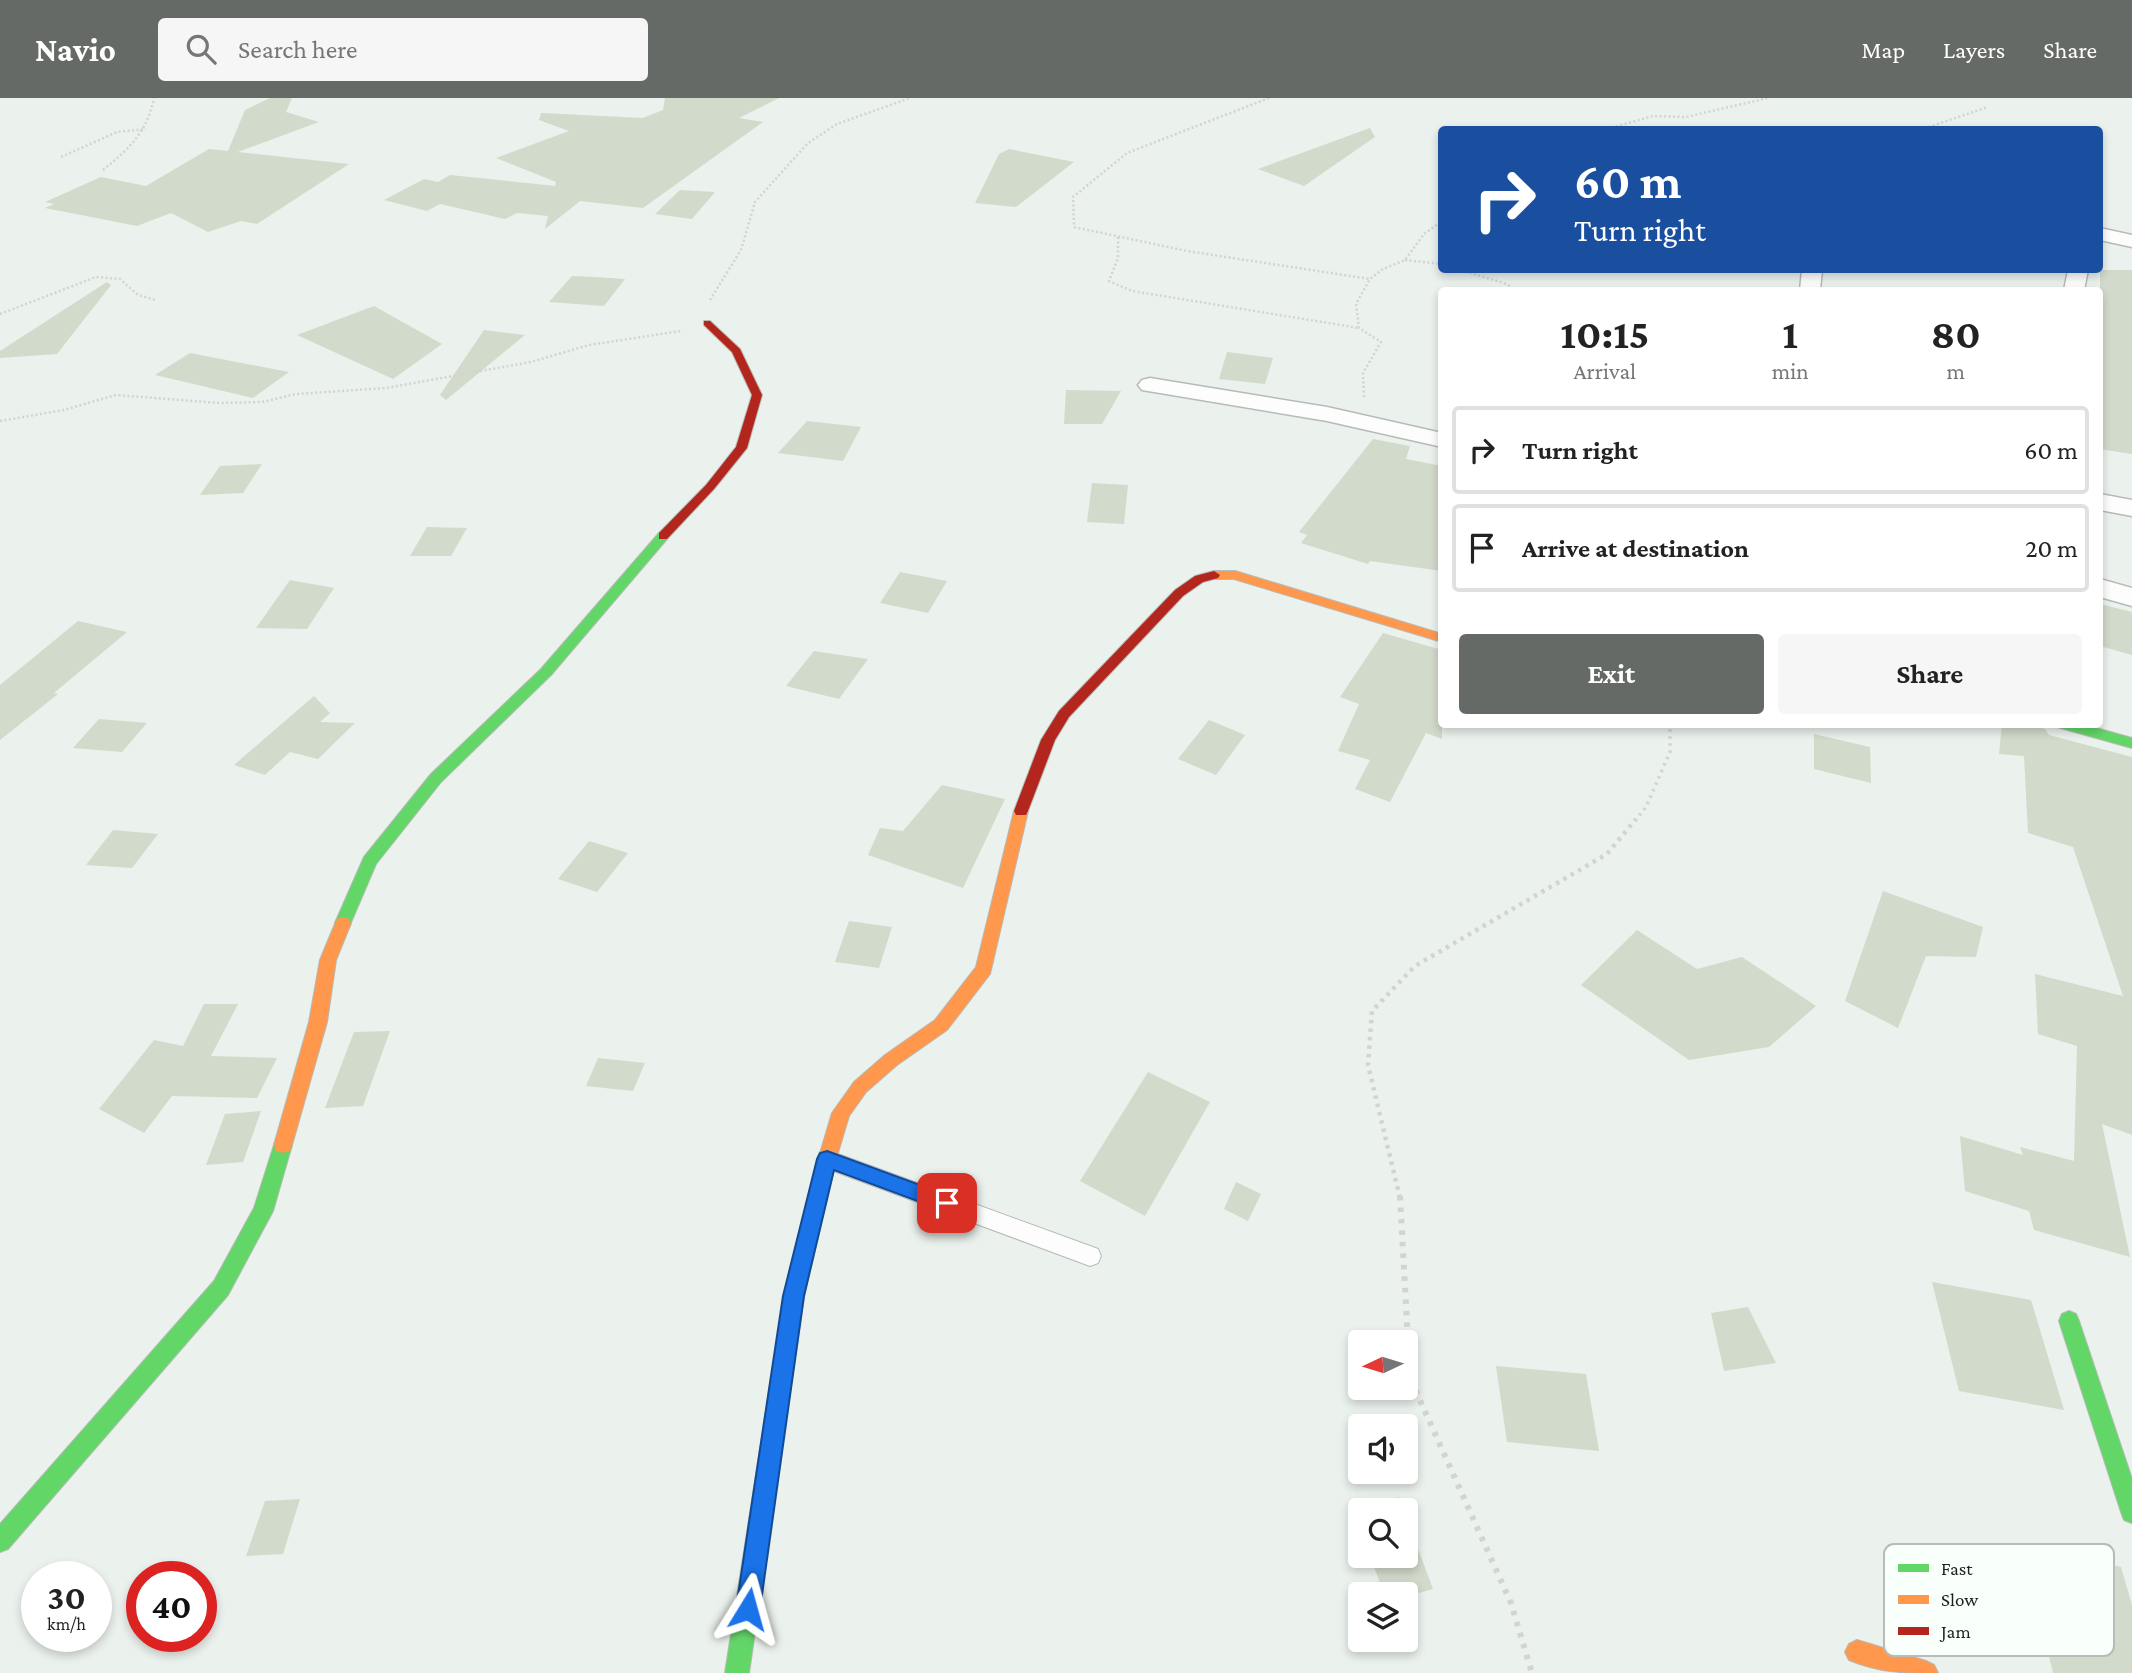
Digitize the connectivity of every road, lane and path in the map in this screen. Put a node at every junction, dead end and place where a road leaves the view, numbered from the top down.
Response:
1 (154, 98) edge
2 (910, 98) edge
3 (1269, 98) edge
4 (1768, 98) edge
5 (1988, 107) dead end
6 (1617, 126) edge
7 (1932, 126) edge
8 (147, 129) junction
9 (61, 158) dead end
10 (103, 170) dead end
11 (1438, 224) edge
12 (2103, 235) edge
13 (1118, 237) junction
14 (2132, 241) edge
15 (1405, 260) junction
16 (1438, 264) edge
17 (1471, 273) edge
18 (1370, 279) junction
19 (1510, 287) edge
20 (156, 300) dead end
21 (0, 314) edge
22 (708, 323) junction
23 (1359, 328) junction
24 (1150, 385) dead end
25 (0, 421) edge
26 (1389, 429) junction
27 (1438, 439) edge
28 (2103, 503) edge
29 (2132, 508) edge
30 (2103, 589) edge
31 (2132, 597) edge
32 (1438, 637) edge
33 (1670, 728) edge
34 (2077, 728) edge
35 (2132, 743) edge
36 (827, 1159) junction
37 (1090, 1256) dead end
38 (2069, 1321) dead end
39 (2132, 1511) edge
40 (0, 1541) edge
41 (1857, 1652) dead end
42 (737, 1673) edge
43 (1532, 1673) edge
44 (1926, 1673) edge

1 - 8 path
2 - 22 path
3 - 13 path
4 - 6 path
5 - 7 path
8 - 9 path
8 - 10 path
11 - 15 path
12 - 14 street
13 - 18 path
13 - 23 path
15 - 16 path
15 - 18 path
17 - 19 path
18 - 23 path
20 - 21 path
22 - 25 path
22 - 40 street
23 - 26 path
24 - 26 street
26 - 27 street
28 - 29 street
30 - 31 street
32 - 36 street
33 - 43 path
34 - 35 street
36 - 37 lane
36 - 42 street
38 - 39 street
41 - 44 street

